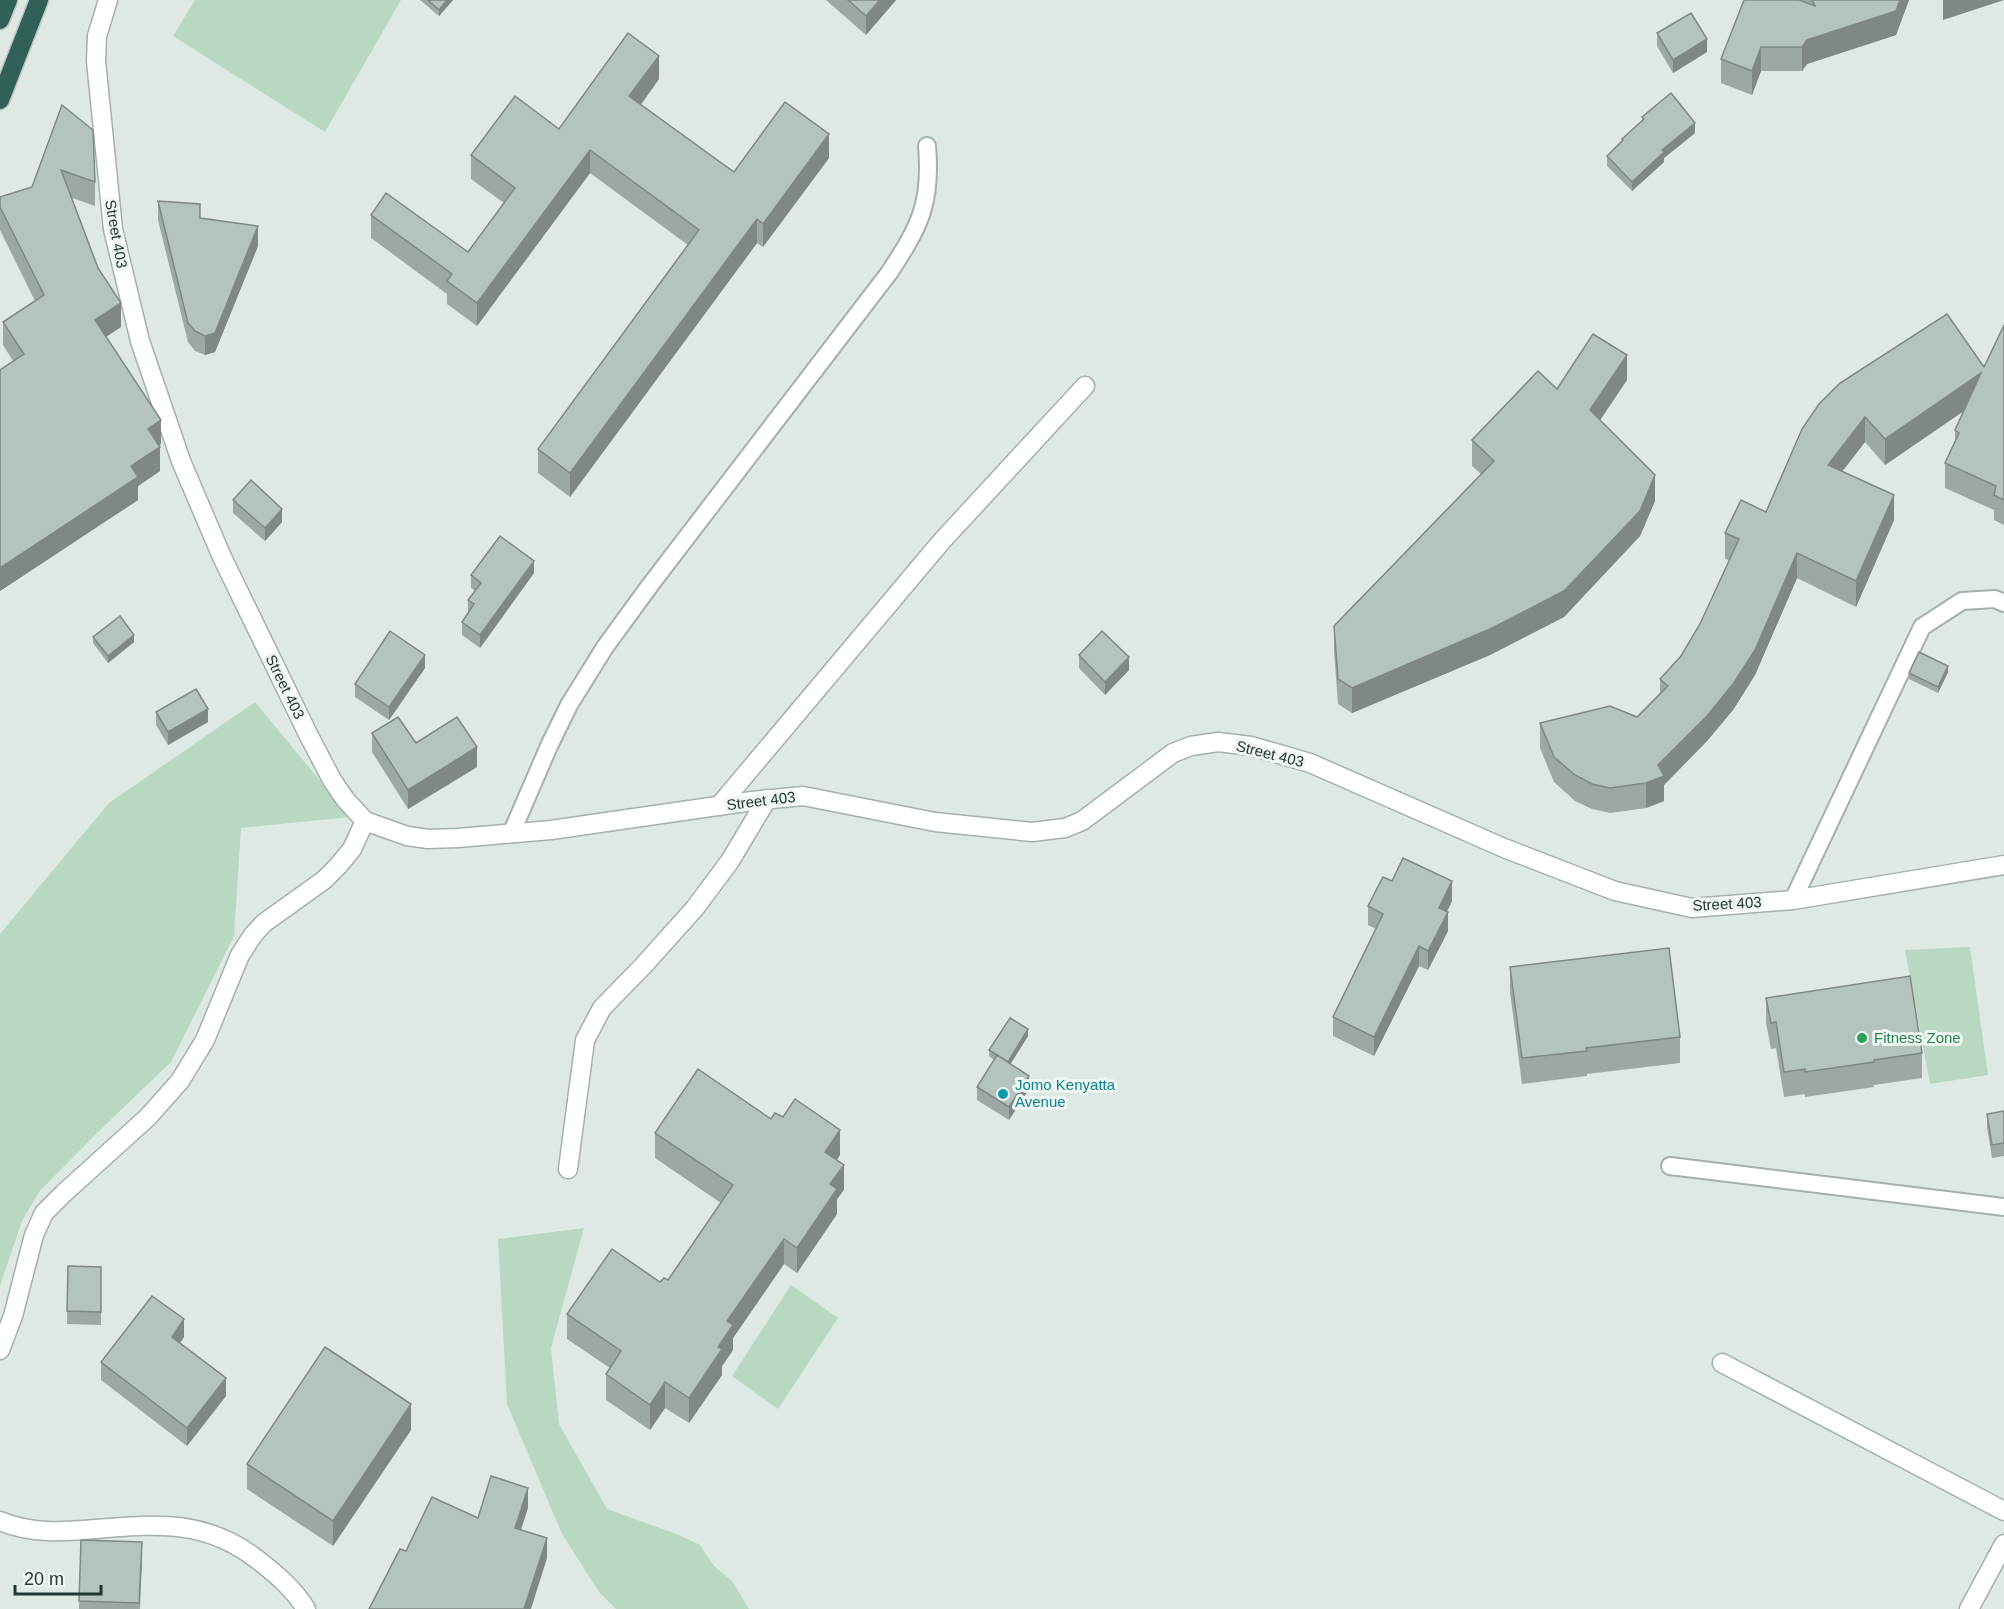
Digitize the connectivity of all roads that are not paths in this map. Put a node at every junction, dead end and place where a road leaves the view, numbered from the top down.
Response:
1 (8, 0) edge
2 (39, 0) edge
3 (101, 3) edge
4 (0, 20) edge
5 (0, 100) edge
6 (927, 146) dead end
7 (1085, 386) dead end
8 (2004, 603) edge
9 (767, 800) junction
10 (719, 806) junction
11 (364, 821) junction
12 (511, 834) junction
13 (2004, 865) edge
14 (1793, 900) junction
15 (1670, 1166) dead end
16 (568, 1169) dead end
17 (2004, 1207) edge
18 (0, 1350) edge
19 (1722, 1363) dead end
20 (2004, 1511) edge
21 (0, 1521) edge
22 (2004, 1544) edge
23 (306, 1609) edge
24 (1969, 1609) edge

1 - 4 highway
2 - 5 highway
3 - 11 street, Street 403
6 - 12 lane
7 - 10 street
8 - 14 lane
9 - 10 street, Street 403
9 - 14 street, Street 403
9 - 16 street
10 - 12 street, Street 403
11 - 12 street, Street 403
11 - 18 street
13 - 14 street, Street 403
15 - 17 lane
19 - 20 street
21 - 23 street
22 - 24 street

